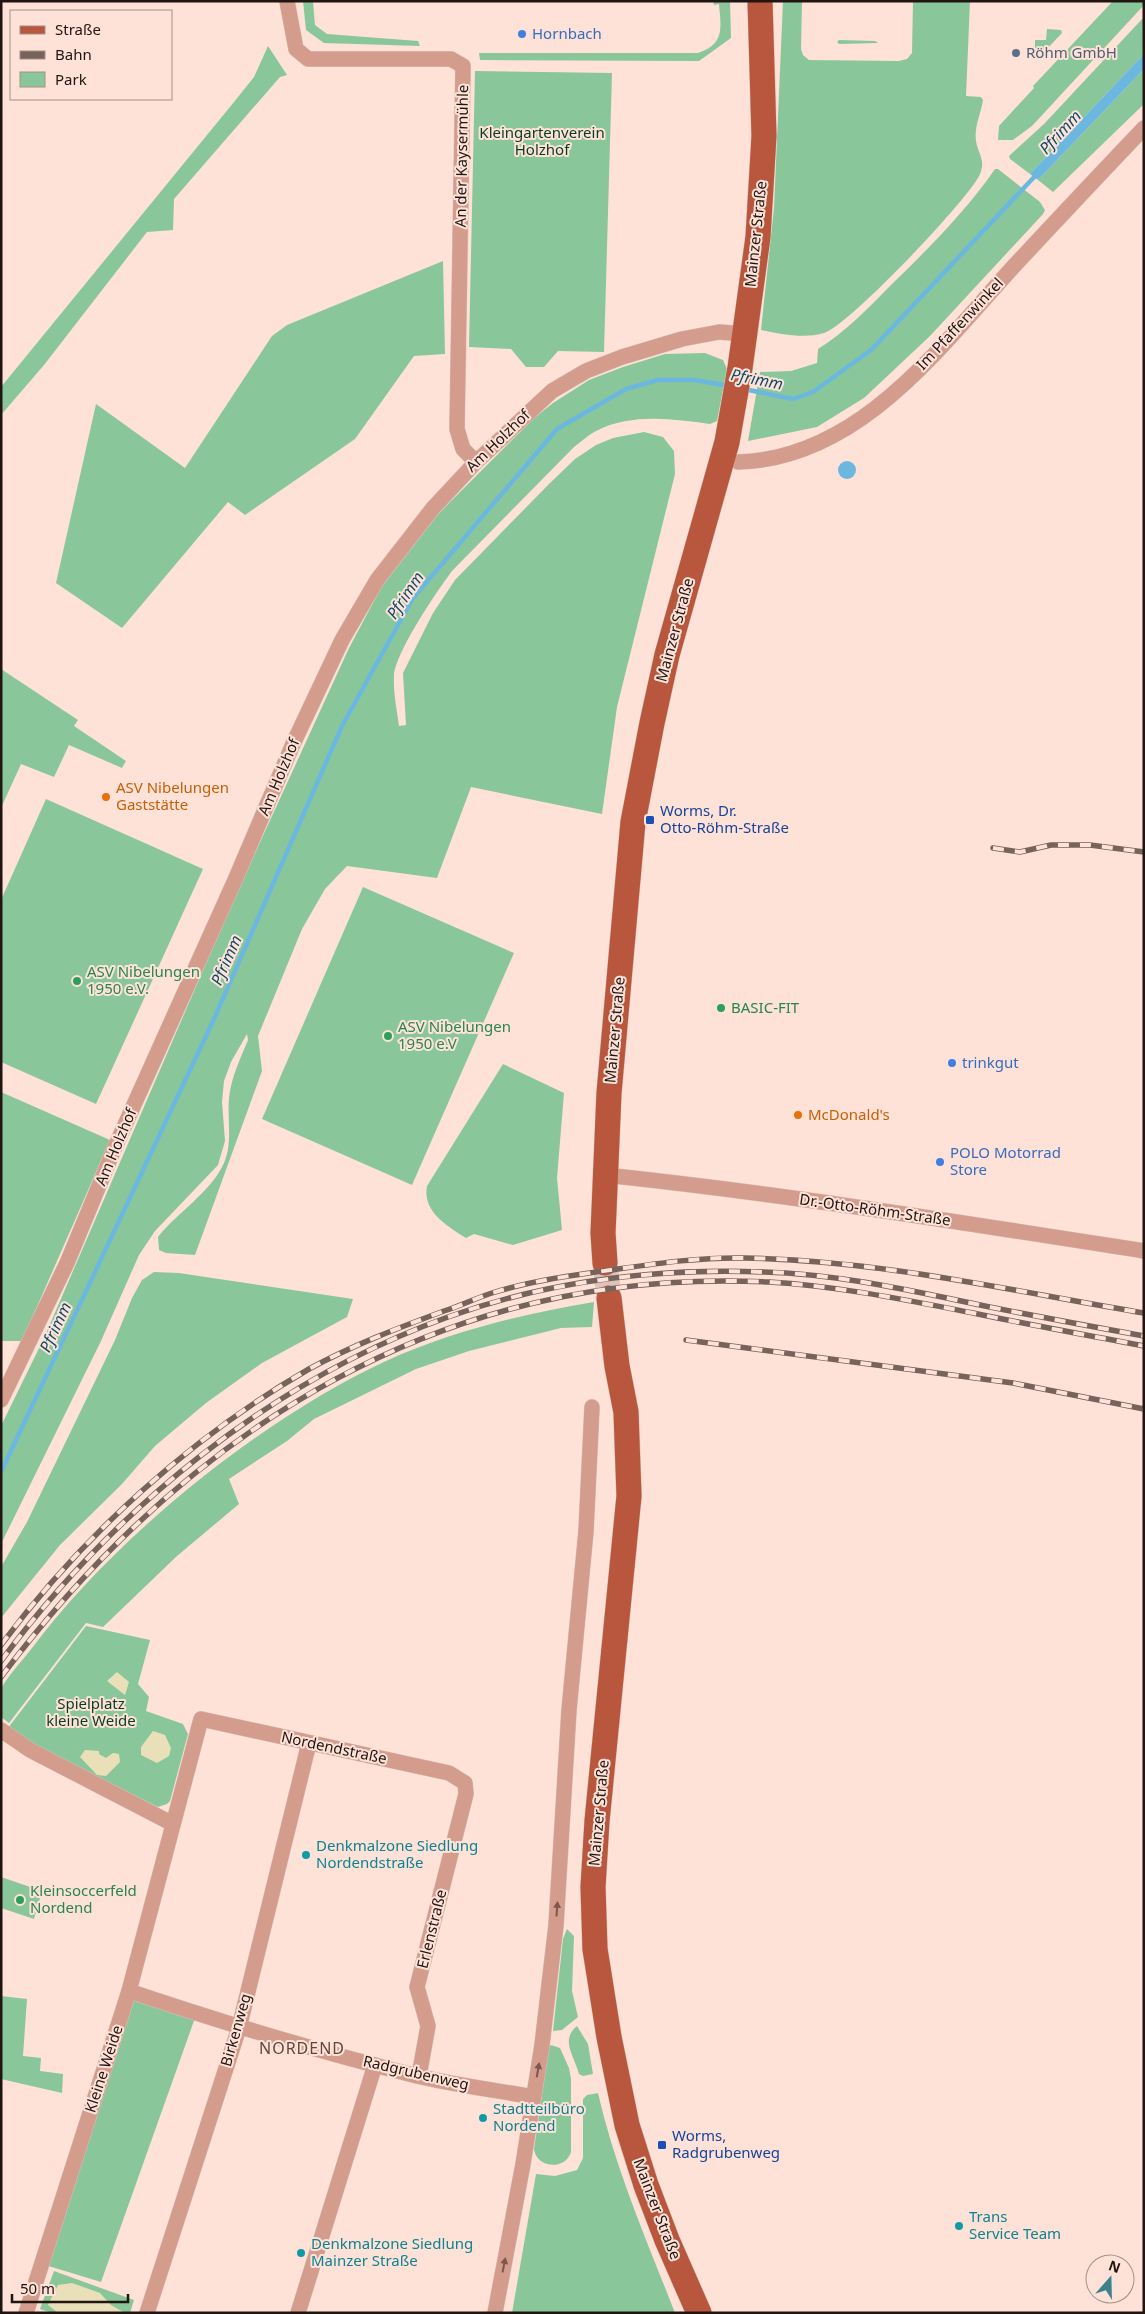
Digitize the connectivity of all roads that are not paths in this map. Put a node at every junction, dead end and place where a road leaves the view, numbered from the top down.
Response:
1 (287, 1) edge
2 (760, 1) edge
3 (1144, 128) edge
4 (745, 334) junction
5 (730, 461) junction
6 (476, 462) junction
7 (605, 1176) junction
8 (1144, 1251) edge
9 (605, 1262) tunnel mouth
10 (610, 1298) tunnel mouth
11 (1, 1400) edge
12 (592, 1407) dead end
13 (200, 1719) joint
14 (1, 1730) edge
15 (309, 1743) junction
16 (465, 1783) joint
17 (173, 1824) junction
18 (129, 1991) junction
19 (239, 2028) junction
20 (375, 2064) junction
21 (419, 2076) junction
22 (533, 2097) junction
23 (26, 2313) edge
24 (147, 2313) edge
25 (298, 2313) edge
26 (495, 2313) edge
27 (699, 2313) edge

1 - 6 street, An der Kaysermühle
2 - 4 main road, Mainzer Straße
3 - 5 street, Im Pfaffenwinkel
4 - 5 main road, Mainzer Straße
4 - 6 street, Am Holzhof
5 - 7 main road, Mainzer Straße
6 - 11 street, Am Holzhof
7 - 8 street, Dr.-Otto-Röhm-Straße
7 - 9 main road, Mainzer Straße
10 - 27 main road, Mainzer Straße
22 -> 12 street
13 - 15 street, Nordendstraße
13 - 17 street, Kleine Weide
14 - 17 street
15 - 16 street, Nordendstraße
15 - 19 street, Birkenweg
16 - 21 street, Erlenstraße
17 - 18 street, Kleine Weide
18 - 19 street, Radgrubenweg
18 - 23 street, Kleine Weide
19 - 20 street, Radgrubenweg
19 - 24 street, Birkenweg
20 - 21 street, Radgrubenweg
20 - 25 street
21 - 22 street, Radgrubenweg
26 -> 22 street

